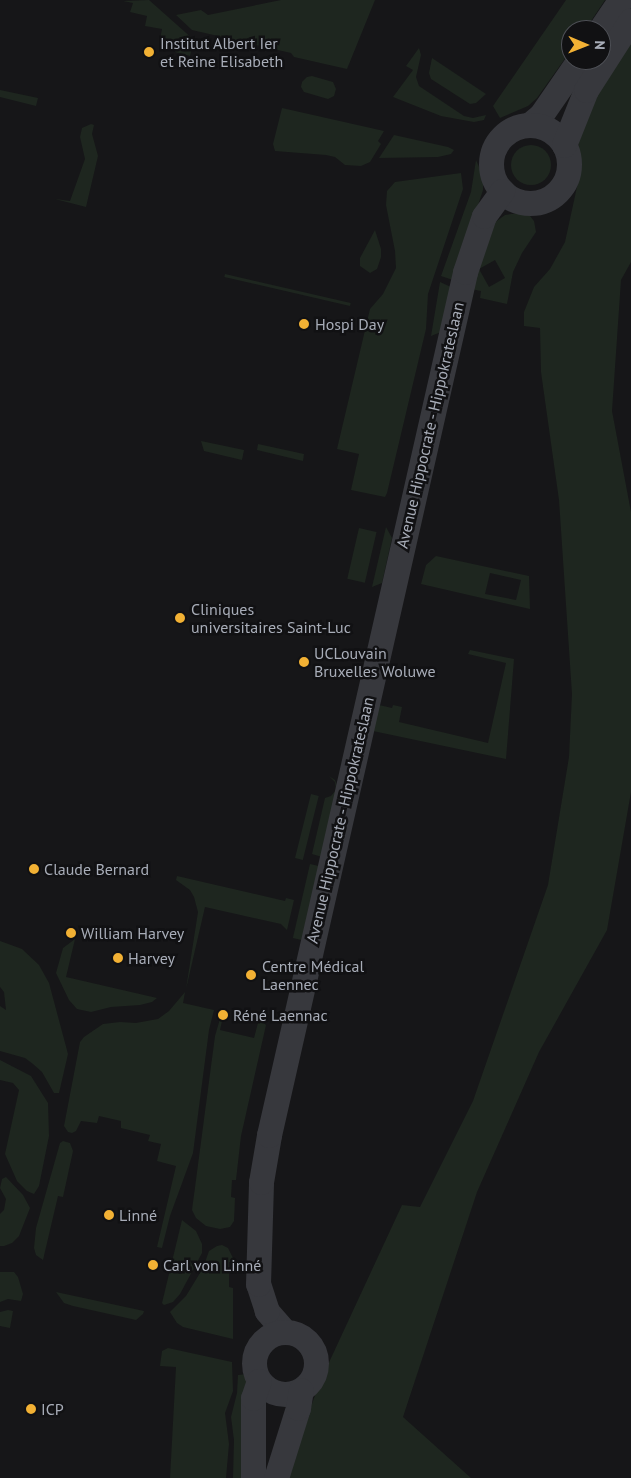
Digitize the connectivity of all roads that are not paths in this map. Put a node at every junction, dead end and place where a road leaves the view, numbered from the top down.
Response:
1 (620, 0) edge
2 (607, 20) edge
3 (631, 20) edge
4 (572, 70) edge
5 (529, 125) junction
6 (564, 145) junction
7 (502, 191) junction
8 (258, 1284) junction
9 (285, 1332) junction
10 (262, 1343) junction
11 (259, 1381) junction
12 (301, 1390) junction
13 (253, 1478) edge
14 (276, 1478) edge

1 - 2 street
3 - 6 street
4 - 5 street
5 - 6 street
5 - 7 street
6 - 7 street
7 - 8 street, Avenue Hippocrate - Hippokrateslaan
8 - 9 street, Avenue Hippocrate - Hippokrateslaan
8 - 10 street, Avenue Hippocrate - Hippokrateslaan
9 - 10 street
9 - 12 street, Avenue Hippocrate - Hippokrateslaan
10 - 11 street
11 - 12 street
11 - 13 street
12 - 14 street, Avenue Hippocrate - Hippokrateslaan

